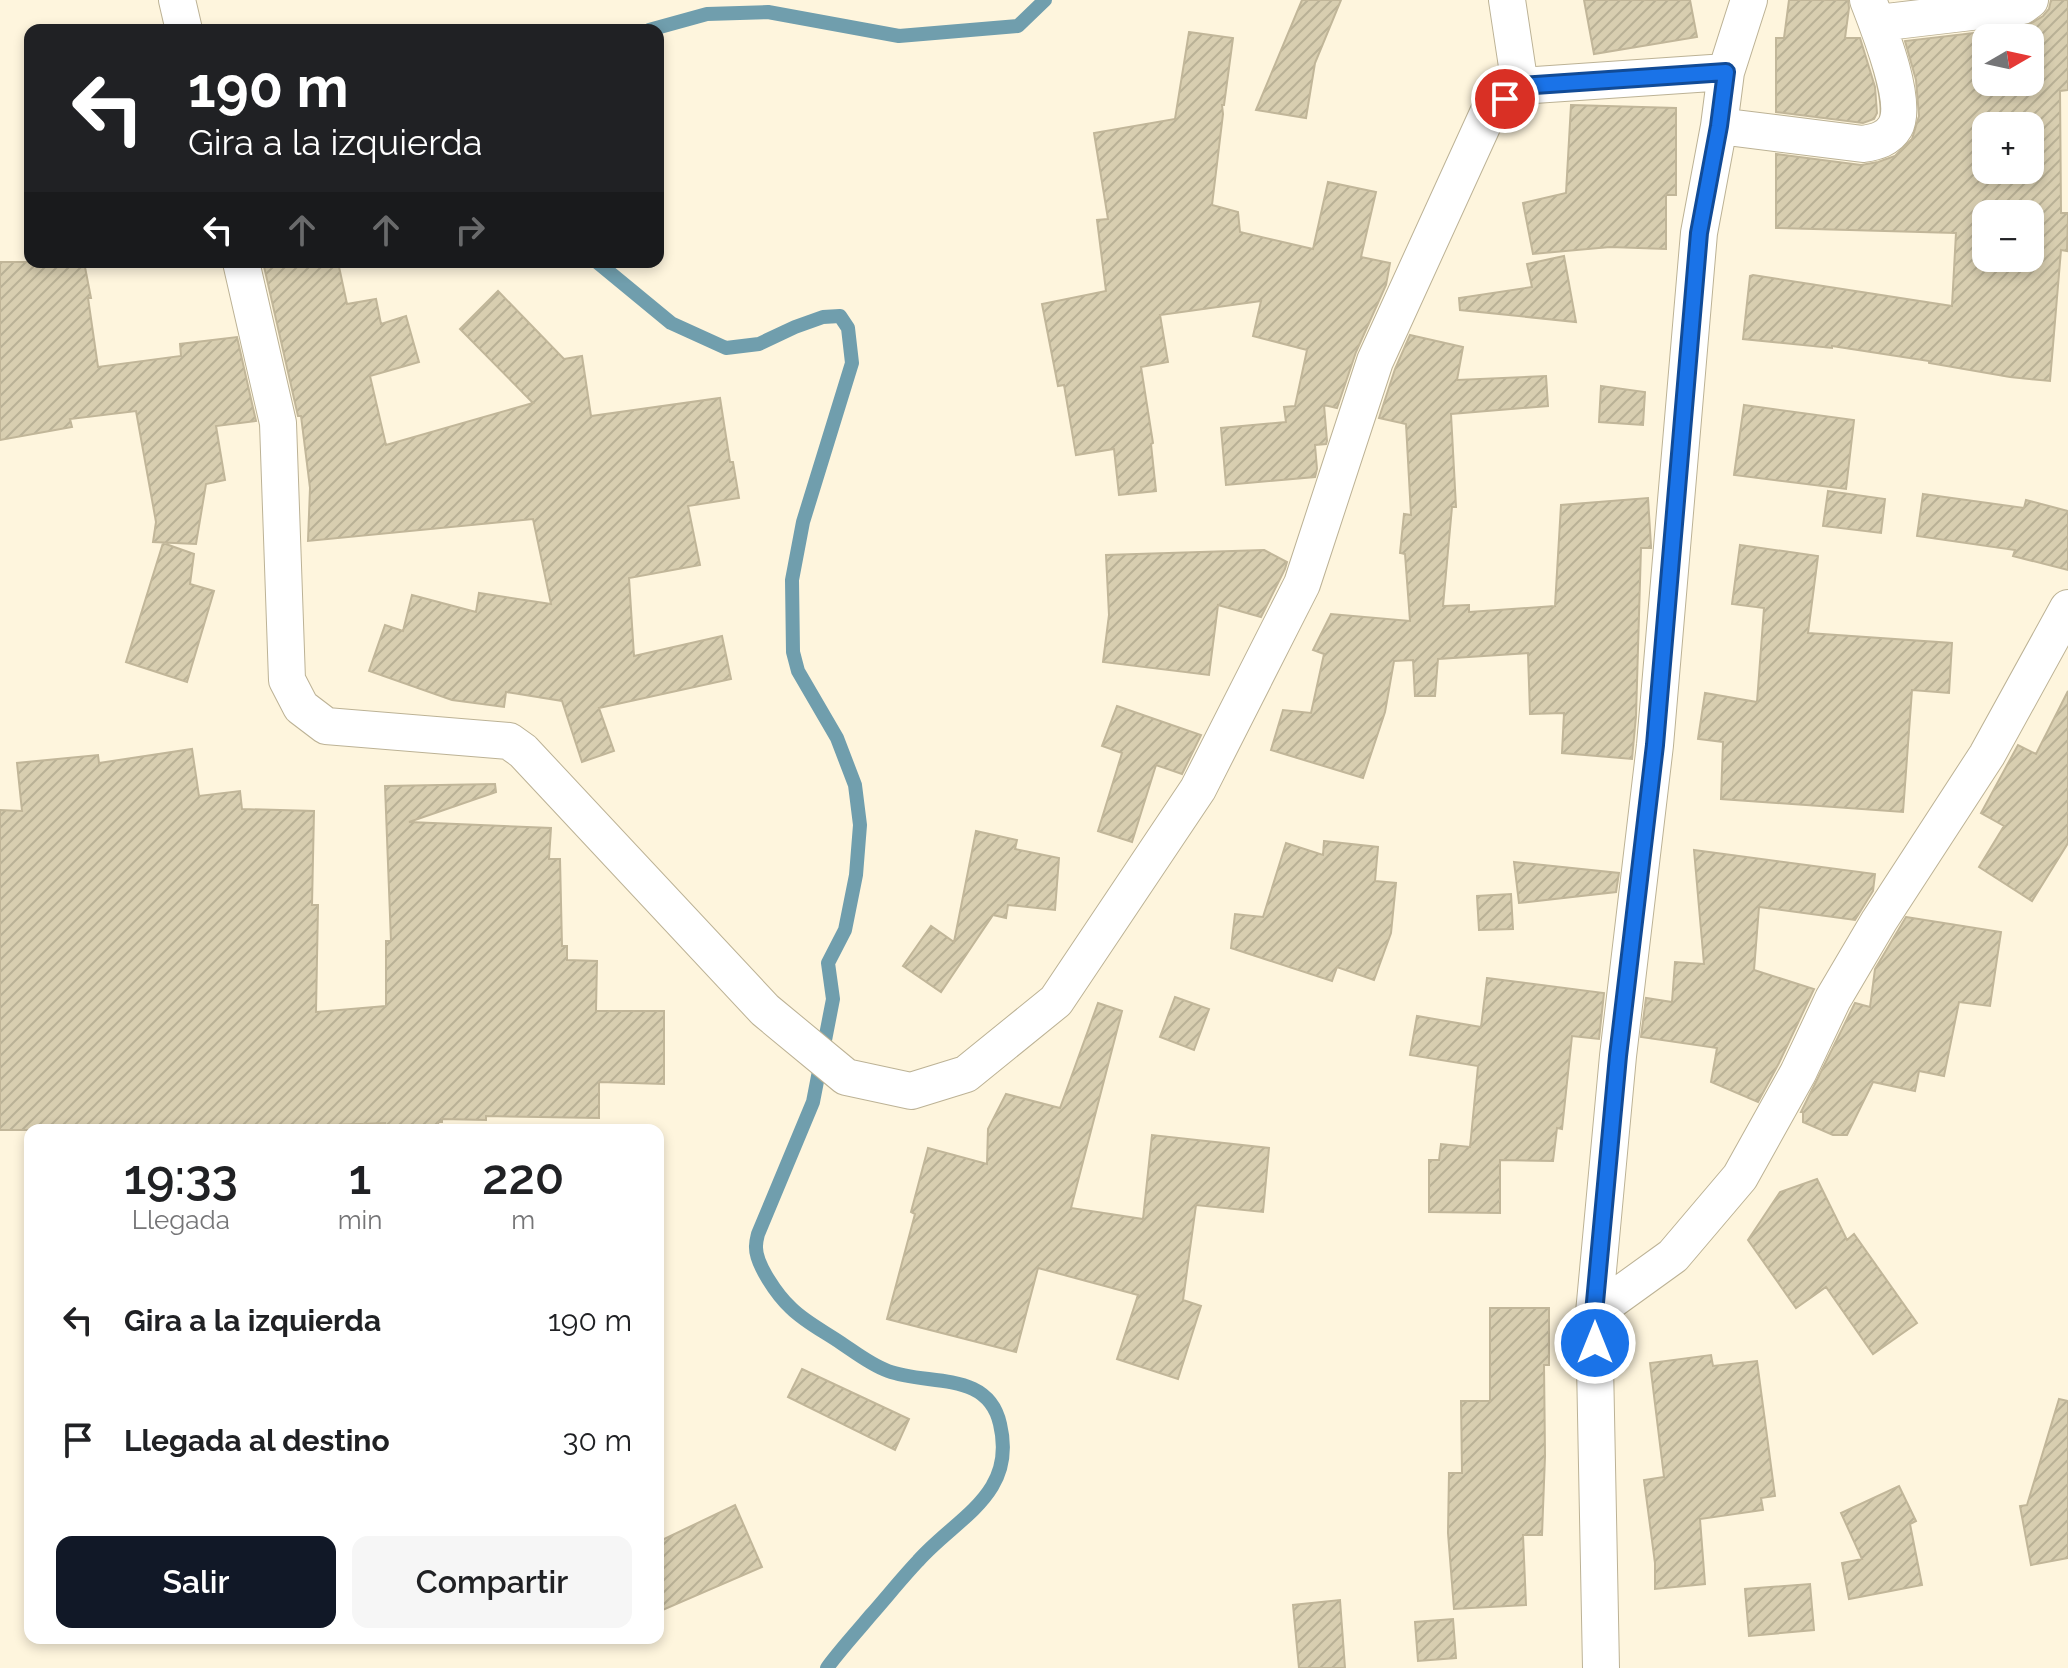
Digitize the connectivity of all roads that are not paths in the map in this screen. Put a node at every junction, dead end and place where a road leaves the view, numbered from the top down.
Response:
1 (177, 0) edge
2 (1507, 0) edge
3 (1749, 0) edge
4 (2030, 0) edge
5 (1873, 11) edge
6 (183, 24) edge
7 (1726, 72) junction
8 (1520, 86) junction
9 (1719, 126) junction
10 (242, 268) edge
11 (2068, 608) edge
12 (1594, 1313) junction
13 (1601, 1668) edge

1 - 6 street
2 - 8 street
3 - 7 street
4 - 5 street
5 - 9 street
7 - 8 street
7 - 9 street
8 - 10 street
9 - 12 street
11 - 12 street
12 - 13 street

